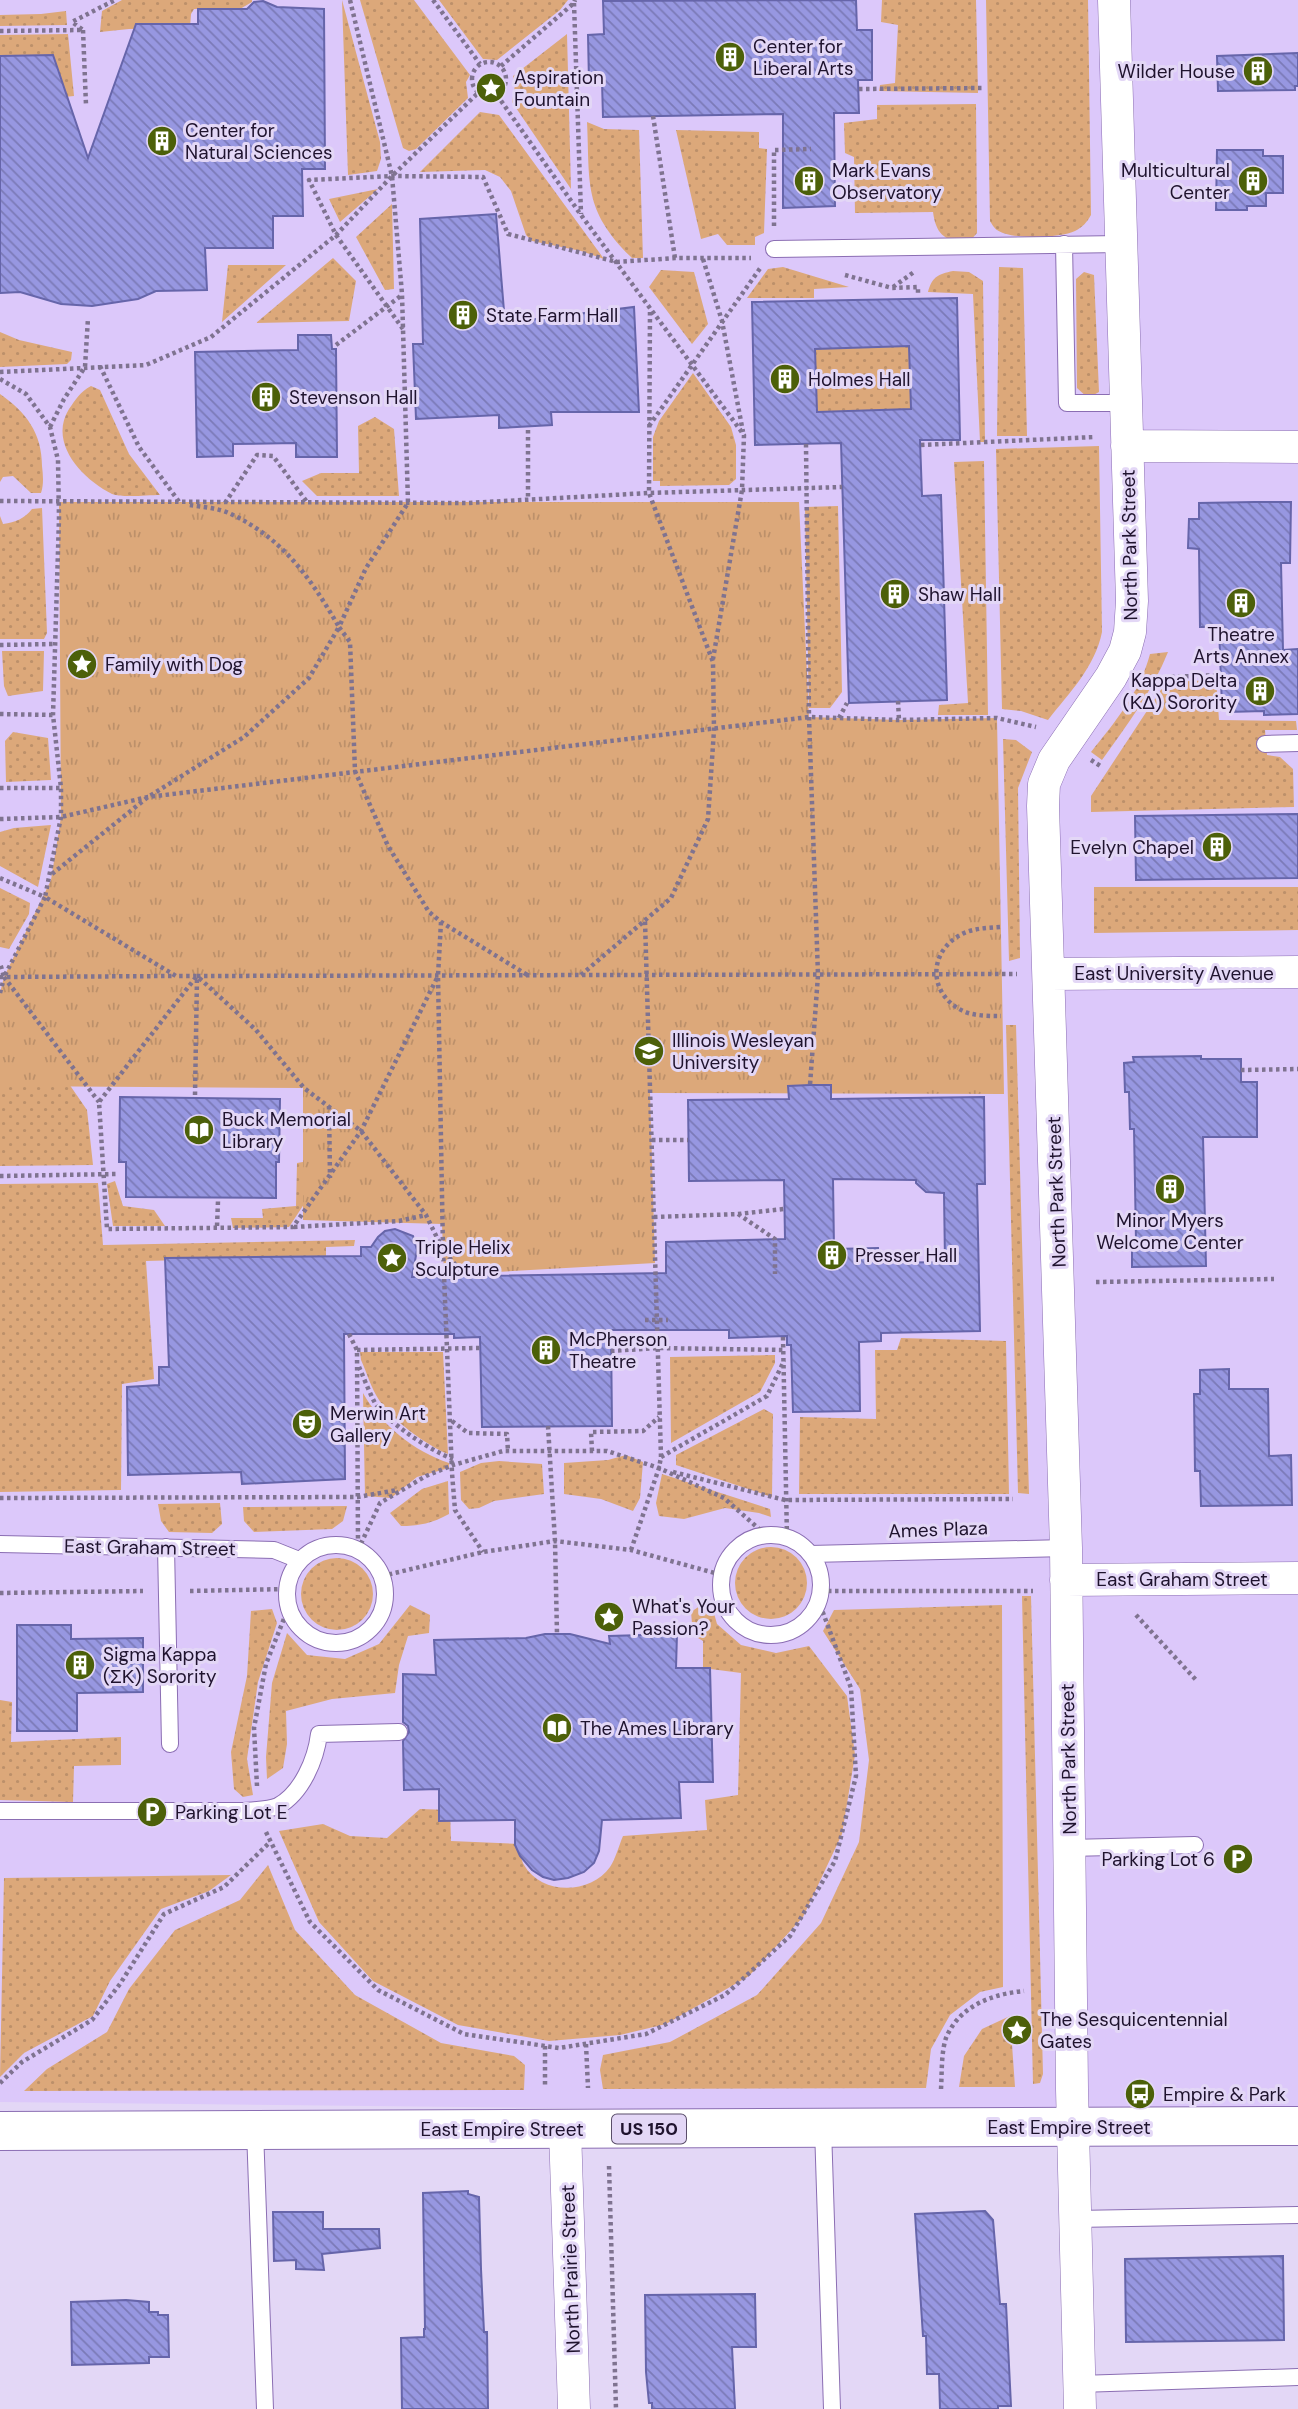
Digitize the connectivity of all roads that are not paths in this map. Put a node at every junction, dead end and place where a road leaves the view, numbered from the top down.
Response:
1 (1114, 0) edge
2 (1064, 244) junction
3 (1121, 244) junction
4 (771, 254) road end
5 (1126, 403) junction
6 (1127, 441) junction
7 (1298, 447) edge
8 (1298, 743) edge
9 (1265, 744) dead end
10 (1298, 972) edge
11 (1050, 974) junction
12 (0, 1544) edge
13 (166, 1547) junction
14 (1066, 1548) junction
15 (810, 1553) junction
16 (299, 1560) junction
17 (1298, 1578) edge
18 (1066, 1585) junction
19 (399, 1732) dead end
20 (170, 1744) dead end
21 (0, 1811) edge
22 (1195, 1845) dead end
23 (1069, 1848) junction
24 (1298, 2126) edge
25 (1073, 2127) junction
26 (822, 2128) junction
27 (583, 2129) junction
28 (255, 2130) junction
29 (0, 2131) edge
30 (1298, 2215) edge
31 (1075, 2219) junction
32 (1298, 2377) edge
33 (1079, 2397) edge
34 (265, 2409) edge
35 (574, 2409) edge
36 (832, 2409) edge

1 - 3 street, North Park Street
2 - 3 lane
2 - 4 lane
2 - 5 lane
3 - 5 street, North Park Street
5 - 6 street, North Park Street
6 - 7 street
6 - 11 street, North Park Street
8 - 9 lane
10 - 11 street, East University Avenue
11 - 14 street, North Park Street
12 - 13 lane, East Graham Street
13 - 16 lane, East Graham Street
13 - 20 lane
14 - 15 lane, Ames Plaza
14 - 18 street, North Park Street
15 - 15 lane
16 - 16 lane
17 - 18 street, East Graham Street
18 - 23 street, North Park Street
19 - 21 lane
22 - 23 lane
23 - 25 street, North Park Street
24 - 25 main road, East Empire Street / US 150
25 - 26 main road, East Empire Street / US 150
25 - 31 street, North Park Street
26 - 27 main road, East Empire Street / US 150
26 - 36 lane
27 - 28 main road, East Empire Street / US 150
27 - 35 street, North Prairie Street
28 - 29 main road, East Empire Street / US 150
28 - 34 lane
30 - 31 lane
31 - 33 street, North Park Street
32 - 33 lane

